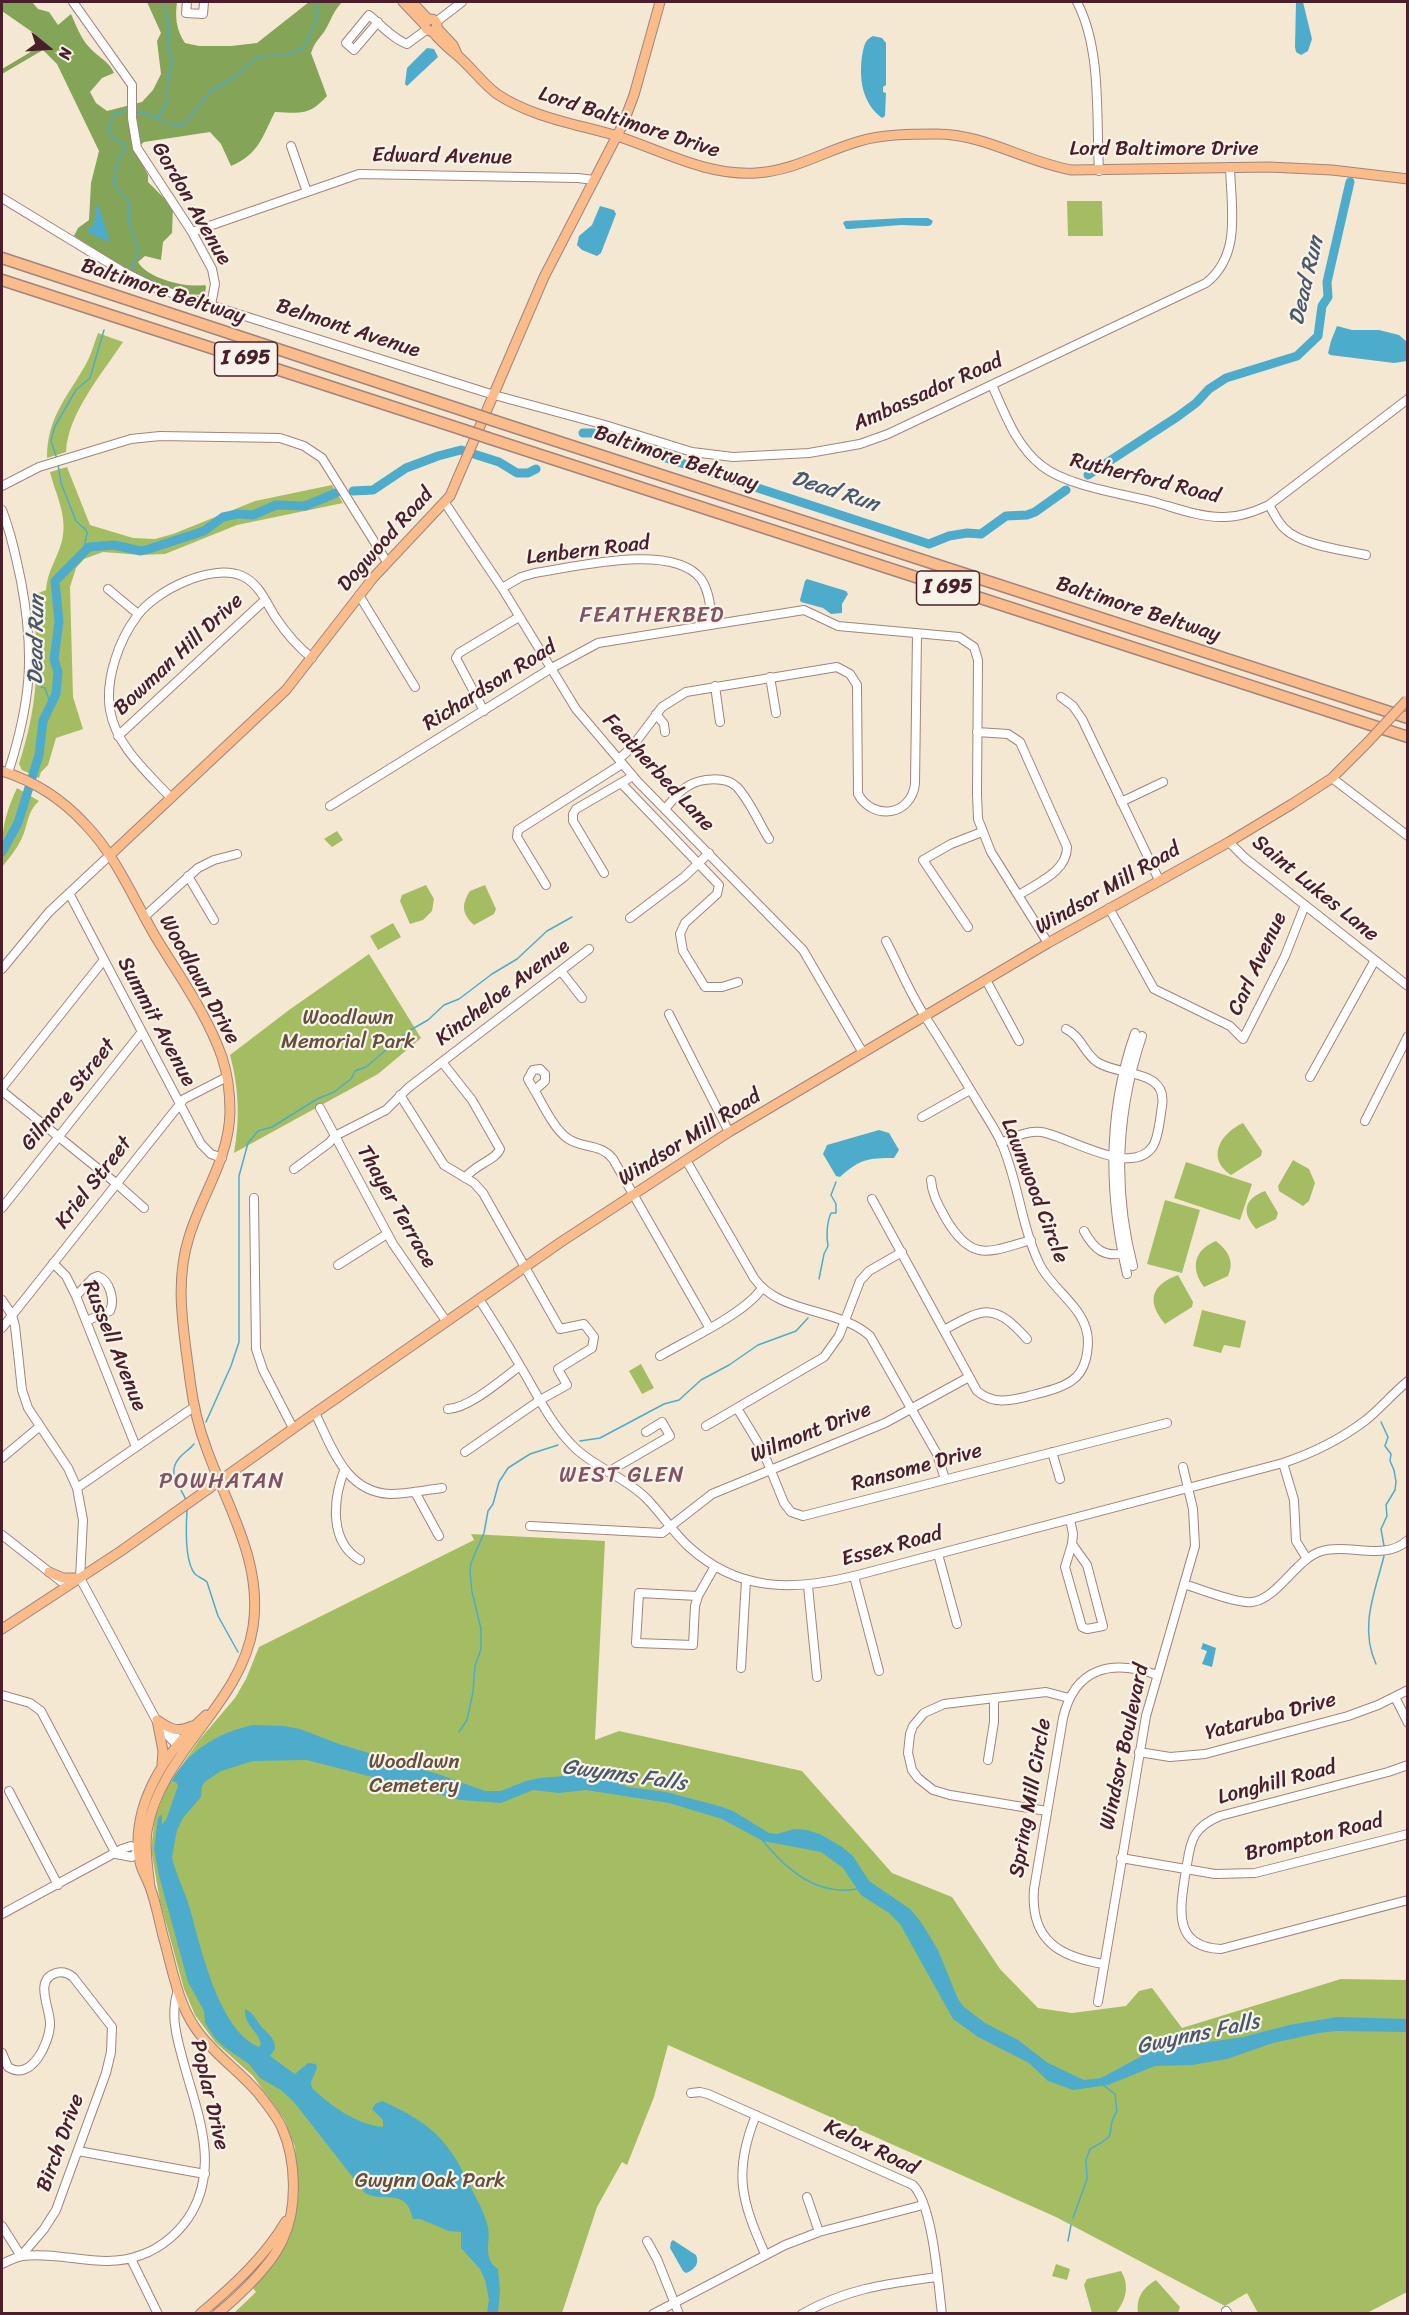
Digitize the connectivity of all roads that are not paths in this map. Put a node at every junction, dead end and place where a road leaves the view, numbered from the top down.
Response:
1 (73, 2) edge
2 (187, 2) edge
3 (204, 2) edge
4 (403, 2) edge
5 (412, 2) edge
6 (660, 2) edge
7 (1077, 2) edge
8 (456, 3) edge
9 (378, 22) junction
10 (431, 26) junction
11 (617, 137) junction
12 (291, 146) dead end
13 (1230, 167) junction
14 (1099, 171) junction
15 (1407, 179) edge
16 (594, 180) junction
17 (307, 192) junction
18 (2, 198) edge
19 (192, 232) junction
20 (2, 258) edge
21 (2, 281) edge
22 (211, 305) junction
23 (992, 386) junction
24 (494, 395) junction
25 (1407, 399) edge
26 (2, 486) edge
27 (446, 503) junction
28 (1269, 505) junction
29 (2, 510) edge
30 (1366, 555) dead end
31 (387, 562) junction
32 (502, 588) junction
33 (108, 590) dead end
34 (359, 594) junction
35 (265, 600) junction
36 (138, 614) junction
37 (519, 617) junction
38 (712, 624) junction
39 (917, 634) junction
40 (312, 658) junction
41 (550, 669) junction
42 (770, 677) junction
43 (715, 686) junction
44 (415, 687) dead end
45 (1061, 697) dead end
46 (1407, 700) edge
47 (484, 711) junction
48 (776, 713) dead end
49 (656, 714) junction
50 (1407, 718) edge
51 (720, 722) dead end
52 (665, 732) dead end
53 (977, 732) junction
54 (118, 736) junction
55 (1407, 737) edge
56 (621, 762) junction
57 (5, 772) edge
58 (633, 776) junction
59 (1332, 778) junction
60 (1163, 782) dead end
61 (622, 783) junction
62 (171, 798) junction
63 (1121, 802) junction
64 (330, 806) dead end
65 (665, 809) junction
66 (982, 832) junction
67 (1407, 836) edge
68 (769, 839) dead end
69 (1229, 842) junction
70 (709, 853) junction
71 (237, 854) dead end
72 (110, 855) junction
73 (698, 864) junction
74 (604, 873) dead end
75 (188, 876) junction
76 (1159, 880) junction
77 (546, 885) dead end
78 (69, 894) junction
79 (1019, 895) junction
80 (1305, 905) junction
81 (1109, 908) junction
82 (144, 916) junction
83 (630, 918) dead end
84 (214, 920) dead end
85 (968, 927) dead end
86 (886, 941) dead end
87 (1048, 943) junction
88 (589, 949) dead end
89 (1375, 960) junction
90 (103, 961) junction
91 (2, 969) edge
92 (561, 971) junction
93 (986, 981) junction
94 (738, 982) dead end
95 (1407, 986) edge
96 (582, 999) dead end
97 (669, 1014) dead end
98 (924, 1015) junction
99 (1066, 1029) dead end
100 (141, 1033) junction
101 (1138, 1034) dead end
102 (1407, 1036) edge
103 (1019, 1041) dead end
104 (862, 1053) junction
105 (442, 1062) junction
106 (1127, 1072) junction
107 (227, 1077) junction
108 (1310, 1077) dead end
109 (2, 1090) edge
110 (535, 1090) dead end
111 (970, 1090) junction
112 (400, 1095) junction
113 (180, 1105) junction
114 (320, 1108) dead end
115 (922, 1117) dead end
116 (1365, 1121) dead end
117 (729, 1131) junction
118 (59, 1136) junction
119 (335, 1136) junction
120 (1001, 1143) junction
121 (1116, 1156) junction
122 (222, 1158) junction
123 (686, 1160) junction
124 (294, 1169) dead end
125 (465, 1179) junction
126 (931, 1180) dead end
127 (117, 1184) junction
128 (633, 1195) junction
129 (254, 1198) dead end
130 (872, 1199) dead end
131 (2, 1208) edge
132 (144, 1208) dead end
133 (1084, 1231) dead end
134 (387, 1234) junction
135 (1031, 1240) junction
136 (902, 1252) junction
137 (1126, 1252) junction
138 (53, 1263) junction
139 (338, 1265) dead end
140 (1133, 1266) dead end
141 (525, 1268) junction
142 (1127, 1274) dead end
143 (762, 1288) junction
144 (76, 1296) junction
145 (479, 1299) junction
146 (2, 1300) edge
147 (12, 1315) junction
148 (86, 1321) junction
149 (446, 1321) junction
150 (844, 1322) junction
151 (709, 1327) junction
152 (2, 1328) edge
153 (944, 1330) junction
154 (1027, 1339) dead end
155 (660, 1356) dead end
156 (520, 1366) junction
157 (969, 1377) junction
158 (1407, 1381) edge
159 (540, 1400) junction
160 (194, 1407) junction
161 (737, 1408) junction
162 (912, 1408) junction
163 (448, 1409) dead end
164 (315, 1413) junction
165 (1167, 1423) dead end
166 (706, 1426) dead end
167 (39, 1427) junction
168 (293, 1428) junction
169 (646, 1432) dead end
170 (136, 1447) junction
171 (465, 1452) dead end
172 (1052, 1452) junction
173 (2, 1458) edge
174 (1283, 1463) junction
175 (1183, 1467) dead end
176 (770, 1469) junction
177 (344, 1471) junction
178 (608, 1472) junction
179 (945, 1479) junction
180 (1060, 1479) dead end
181 (219, 1480) junction
182 (77, 1488) junction
183 (442, 1488) dead end
184 (1188, 1489) junction
185 (415, 1492) junction
186 (1070, 1519) junction
187 (670, 1526) junction
188 (530, 1527) dead end
189 (2, 1535) edge
190 (439, 1536) dead end
191 (1407, 1540) edge
192 (1072, 1544) junction
193 (938, 1554) junction
194 (1307, 1559) junction
195 (360, 1560) dead end
196 (715, 1566) junction
197 (49, 1572) junction
198 (855, 1576) junction
199 (80, 1578) junction
200 (746, 1580) junction
201 (1184, 1584) junction
202 (808, 1586) junction
203 (67, 1587) junction
204 (698, 1596) junction
205 (957, 1624) dead end
206 (2, 1629) edge
207 (741, 1668) dead end
208 (879, 1671) dead end
209 (1157, 1675) junction
210 (817, 1677) dead end
211 (1407, 1690) edge
212 (2, 1695) edge
213 (1395, 1697) junction
214 (994, 1698) junction
215 (1069, 1698) junction
216 (214, 1707) junction
217 (157, 1720) junction
218 (1407, 1723) edge
219 (194, 1725) junction
220 (182, 1746) junction
221 (1139, 1752) junction
222 (988, 1761) dead end
223 (1407, 1765) edge
224 (161, 1768) junction
225 (9, 1791) dead end
226 (1047, 1811) junction
227 (1407, 1834) edge
228 (142, 1849) junction
229 (116, 1854) junction
230 (1121, 1858) junction
231 (1186, 1869) junction
232 (58, 1885) junction
233 (1407, 1900) edge
234 (2, 1914) edge
235 (1104, 1964) junction
236 (178, 1990) junction
237 (1098, 2002) dead end
238 (2, 2054) edge
239 (691, 2093) dead end
240 (756, 2115) junction
241 (78, 2151) junction
242 (205, 2174) junction
243 (807, 2197) dead end
244 (923, 2205) junction
245 (2, 2226) edge
246 (819, 2232) junction
247 (647, 2241) dead end
248 (765, 2254) junction
249 (21, 2256) junction
250 (131, 2259) junction
251 (2, 2264) edge
252 (937, 2277) junction
253 (243, 2282) junction
254 (675, 2302) junction
255 (158, 2313) edge
256 (200, 2313) edge
257 (217, 2313) edge
258 (653, 2313) edge
259 (679, 2313) edge
260 (804, 2313) edge
261 (942, 2313) edge

1 - 19 street, Gordon Avenue
2 - 3 street
4 - 10 main road, Lord Baltimore Drive
5 - 10 main road, Lord Baltimore Drive
6 - 11 main road, Dogwood Road
7 - 14 street
8 - 10 street
9 - 9 street
9 - 10 street
10 - 11 main road, Lord Baltimore Drive
11 - 14 main road, Lord Baltimore Drive
11 - 16 main road, Dogwood Road
12 - 17 street
13 - 14 main road, Lord Baltimore Drive
13 - 15 main road, Lord Baltimore Drive
13 - 23 street, Ambassador Road
16 - 17 street, Edward Avenue
16 - 24 main road, Dogwood Road
17 - 19 street, Edward Avenue
18 - 22 street, Belmont Avenue
19 - 22 street, Gordon Avenue
20 - 50 highway, Baltimore Beltway / I 695, bridge
21 - 55 highway, Baltimore Beltway / I 695, bridge
22 - 24 street, Belmont Avenue
23 - 24 street, Ambassador Road
23 - 28 street, Rutherford Road
24 - 27 main road, Dogwood Road
25 - 28 street, Rutherford Road
26 - 31 street
27 - 31 main road, Dogwood Road
27 - 32 street, Featherbed Lane
28 - 30 street
29 - 57 street
31 - 34 main road, Dogwood Road
32 - 37 street, Featherbed Lane
32 - 38 street, Lenbern Road
33 - 36 street
34 - 40 main road, Dogwood Road
34 - 44 street
35 - 36 street
35 - 40 street
35 - 54 street, Bowman Hill Drive
36 - 54 street
37 - 41 street, Featherbed Lane
37 - 47 street
38 - 39 street, Richardson Road
38 - 41 street, Richardson Road
39 - 42 street
39 - 53 street, Richardson Road
40 - 62 main road, Dogwood Road
41 - 47 street, Richardson Road
41 - 56 street, Featherbed Lane
42 - 43 street
42 - 48 street
43 - 49 street
43 - 51 street
45 - 63 street
46 - 59 main road, Windsor Mill Road, bridge
47 - 64 street, Richardson Road
49 - 52 street
49 - 56 street
53 - 66 street
53 - 79 street
54 - 62 street
56 - 58 street, Featherbed Lane
56 - 77 street
57 - 72 main road, Woodlawn Drive
58 - 61 street
58 - 65 street, Featherbed Lane
59 - 67 street
59 - 69 main road, Windsor Mill Road
60 - 63 street
61 - 73 street
61 - 74 street
62 - 72 main road, Dogwood Road
63 - 76 street
65 - 68 street
65 - 70 street, Featherbed Lane
66 - 79 street
66 - 85 street
69 - 76 main road, Windsor Mill Road
69 - 80 street, Saint Lukes Lane
70 - 73 street
70 - 104 street, Featherbed Lane
71 - 75 street
72 - 78 street, Dogwood Road
72 - 82 main road, Woodlawn Drive
73 - 83 street
73 - 94 street
75 - 82 street
75 - 84 street
76 - 81 main road, Windsor Mill Road
78 - 90 street, Summit Avenue
78 - 91 street, Dogwood Road
79 - 87 street
80 - 81 street, Carl Avenue
80 - 89 street, Saint Lukes Lane
81 - 87 main road, Windsor Mill Road
82 - 107 main road, Woodlawn Drive
86 - 98 street, Lawnwood Circle
87 - 93 main road, Windsor Mill Road
88 - 92 street, Kincheloe Avenue
89 - 95 street, Saint Lukes Lane
89 - 108 street
90 - 100 street, Summit Avenue
90 - 109 street
92 - 96 street
92 - 105 street, Kincheloe Avenue
93 - 98 main road, Windsor Mill Road
93 - 103 street
97 - 117 street
98 - 104 main road, Windsor Mill Road
98 - 111 street, Lawnwood Circle
99 - 106 street
100 - 113 street, Summit Avenue
100 - 118 street, Gilmore Street
101 - 106 street
102 - 116 street
104 - 117 main road, Windsor Mill Road
105 - 112 street, Kincheloe Avenue
105 - 125 street
106 - 121 street
106 - 121 street
107 - 113 street, Kriel Street
107 - 122 main road, Woodlawn Drive
109 - 118 street
110 - 128 street
111 - 115 street
111 - 120 street, Lawnwood Circle
112 - 119 street, Kincheloe Avenue
112 - 125 street
113 - 122 street, Summit Avenue
113 - 127 street, Kriel Street
114 - 119 street, Thayer Terrace
117 - 123 main road, Windsor Mill Road
118 - 127 street
118 - 131 street, Gilmore Street
119 - 124 street, Kincheloe Avenue
119 - 134 street, Thayer Terrace
120 - 121 street
120 - 135 street, Lawnwood Circle
121 - 137 street
122 - 160 main road, Woodlawn Drive
123 - 128 main road, Windsor Mill Road
123 - 143 street
125 - 141 street
126 - 135 street
127 - 132 street
127 - 138 street, Kriel Street
128 - 141 main road, Windsor Mill Road
128 - 151 street
129 - 168 street
130 - 136 street, Lawnwood Circle
133 - 137 street
134 - 139 street
134 - 149 street, Thayer Terrace
135 - 157 street, Lawnwood Circle
136 - 150 street
136 - 153 street, Lawnwood Circle
137 - 140 street
137 - 142 street
138 - 144 street, Russell Avenue
138 - 147 street, Kriel Street
141 - 145 main road, Windsor Mill Road
141 - 159 street
143 - 150 street
143 - 151 street
144 - 148 street, Russell Avenue
144 - 148 street
145 - 149 main road, Windsor Mill Road
145 - 156 street, Essex Road
146 - 147 street
147 - 152 street, Kriel Street
147 - 167 street
148 - 170 street, Russell Avenue
149 - 164 main road, Windsor Mill Road
150 - 161 street
150 - 162 street
151 - 155 street
153 - 154 street
153 - 157 street, Lawnwood Circle
156 - 159 street, Essex Road
156 - 163 street
157 - 162 street, Wilmont Drive
158 - 174 street, Essex Road
159 - 171 street
159 - 178 street, Essex Road
160 - 170 street
160 - 181 main road, Woodlawn Drive
161 - 166 street
161 - 176 street, Ransome Drive
162 - 176 street, Wilmont Drive
162 - 179 street
164 - 168 main road, Windsor Mill Road
164 - 177 street
165 - 172 street, Ransome Drive
167 - 173 street
167 - 182 street
168 - 181 main road, Windsor Mill Road
169 - 178 street
170 - 182 street
172 - 179 street, Ransome Drive
172 - 180 street
174 - 184 street, Essex Road
174 - 194 street
175 - 184 street, Windsor Boulevard
176 - 179 street, Ransome Drive
176 - 187 street, Wilmont Drive
177 - 185 street
177 - 195 street
178 - 187 street, Essex Road
181 - 199 main road, Windsor Mill Road
181 - 216 main road, Woodlawn Drive
182 - 199 street
183 - 185 street
184 - 186 street, Essex Road
184 - 201 street, Windsor Boulevard
185 - 190 street
186 - 192 street
186 - 193 street, Essex Road
187 - 188 street
187 - 196 street, Essex Road
189 - 197 street
191 - 194 street
192 - 192 street
193 - 198 street, Essex Road
193 - 205 street
194 - 201 street
196 - 200 street, Essex Road
196 - 204 street
197 - 199 main road
197 - 203 street
198 - 202 street, Essex Road
198 - 208 street
199 - 203 main road, Windsor Mill Road
199 - 217 street
200 - 202 street, Essex Road
200 - 207 street
201 - 209 street, Windsor Boulevard
202 - 210 street
203 - 206 main road, Windsor Mill Road
204 - 204 street
209 - 215 street, Spring Mill Circle
209 - 221 street, Windsor Boulevard
211 - 213 street, Yataruba Drive
212 - 229 street
213 - 218 street
213 - 221 street, Yataruba Drive
214 - 215 street
214 - 222 street
214 - 226 street
215 - 226 street, Spring Mill Circle
216 - 219 main road, Woodlawn Drive
216 - 220 main road, Woodlawn Drive
217 - 219 main road
217 - 220 street
217 - 224 main road
219 - 220 main road, Woodlawn Drive
220 - 224 main road
220 - 228 main road
221 - 230 street, Windsor Boulevard
223 - 231 street, Longhill Road
224 - 228 main road
225 - 232 street
226 - 235 street, Spring Mill Circle
227 - 231 street, Brompton Road
228 - 229 street
228 - 236 main road
229 - 232 street
230 - 231 street, Brompton Road
230 - 235 street, Windsor Boulevard
231 - 233 street, Longhill Road
232 - 234 street
235 - 237 street, Windsor Boulevard
236 - 242 street, Poplar Drive
236 - 253 main road
238 - 241 street, Birch Drive
239 - 240 street, Kelox Road
240 - 244 street, Kelox Road
240 - 248 street
241 - 242 street
241 - 249 street, Birch Drive
242 - 250 street, Poplar Drive
243 - 246 street
244 - 246 street
244 - 252 street, Kelox Road
245 - 249 street
246 - 248 street
247 - 254 street
248 - 254 street
249 - 250 street, Poplar Drive
249 - 251 street, Poplar Drive
250 - 255 street
252 - 260 street
252 - 261 street, Kelox Road
253 - 256 main road
253 - 257 main road
254 - 258 street
254 - 259 street

